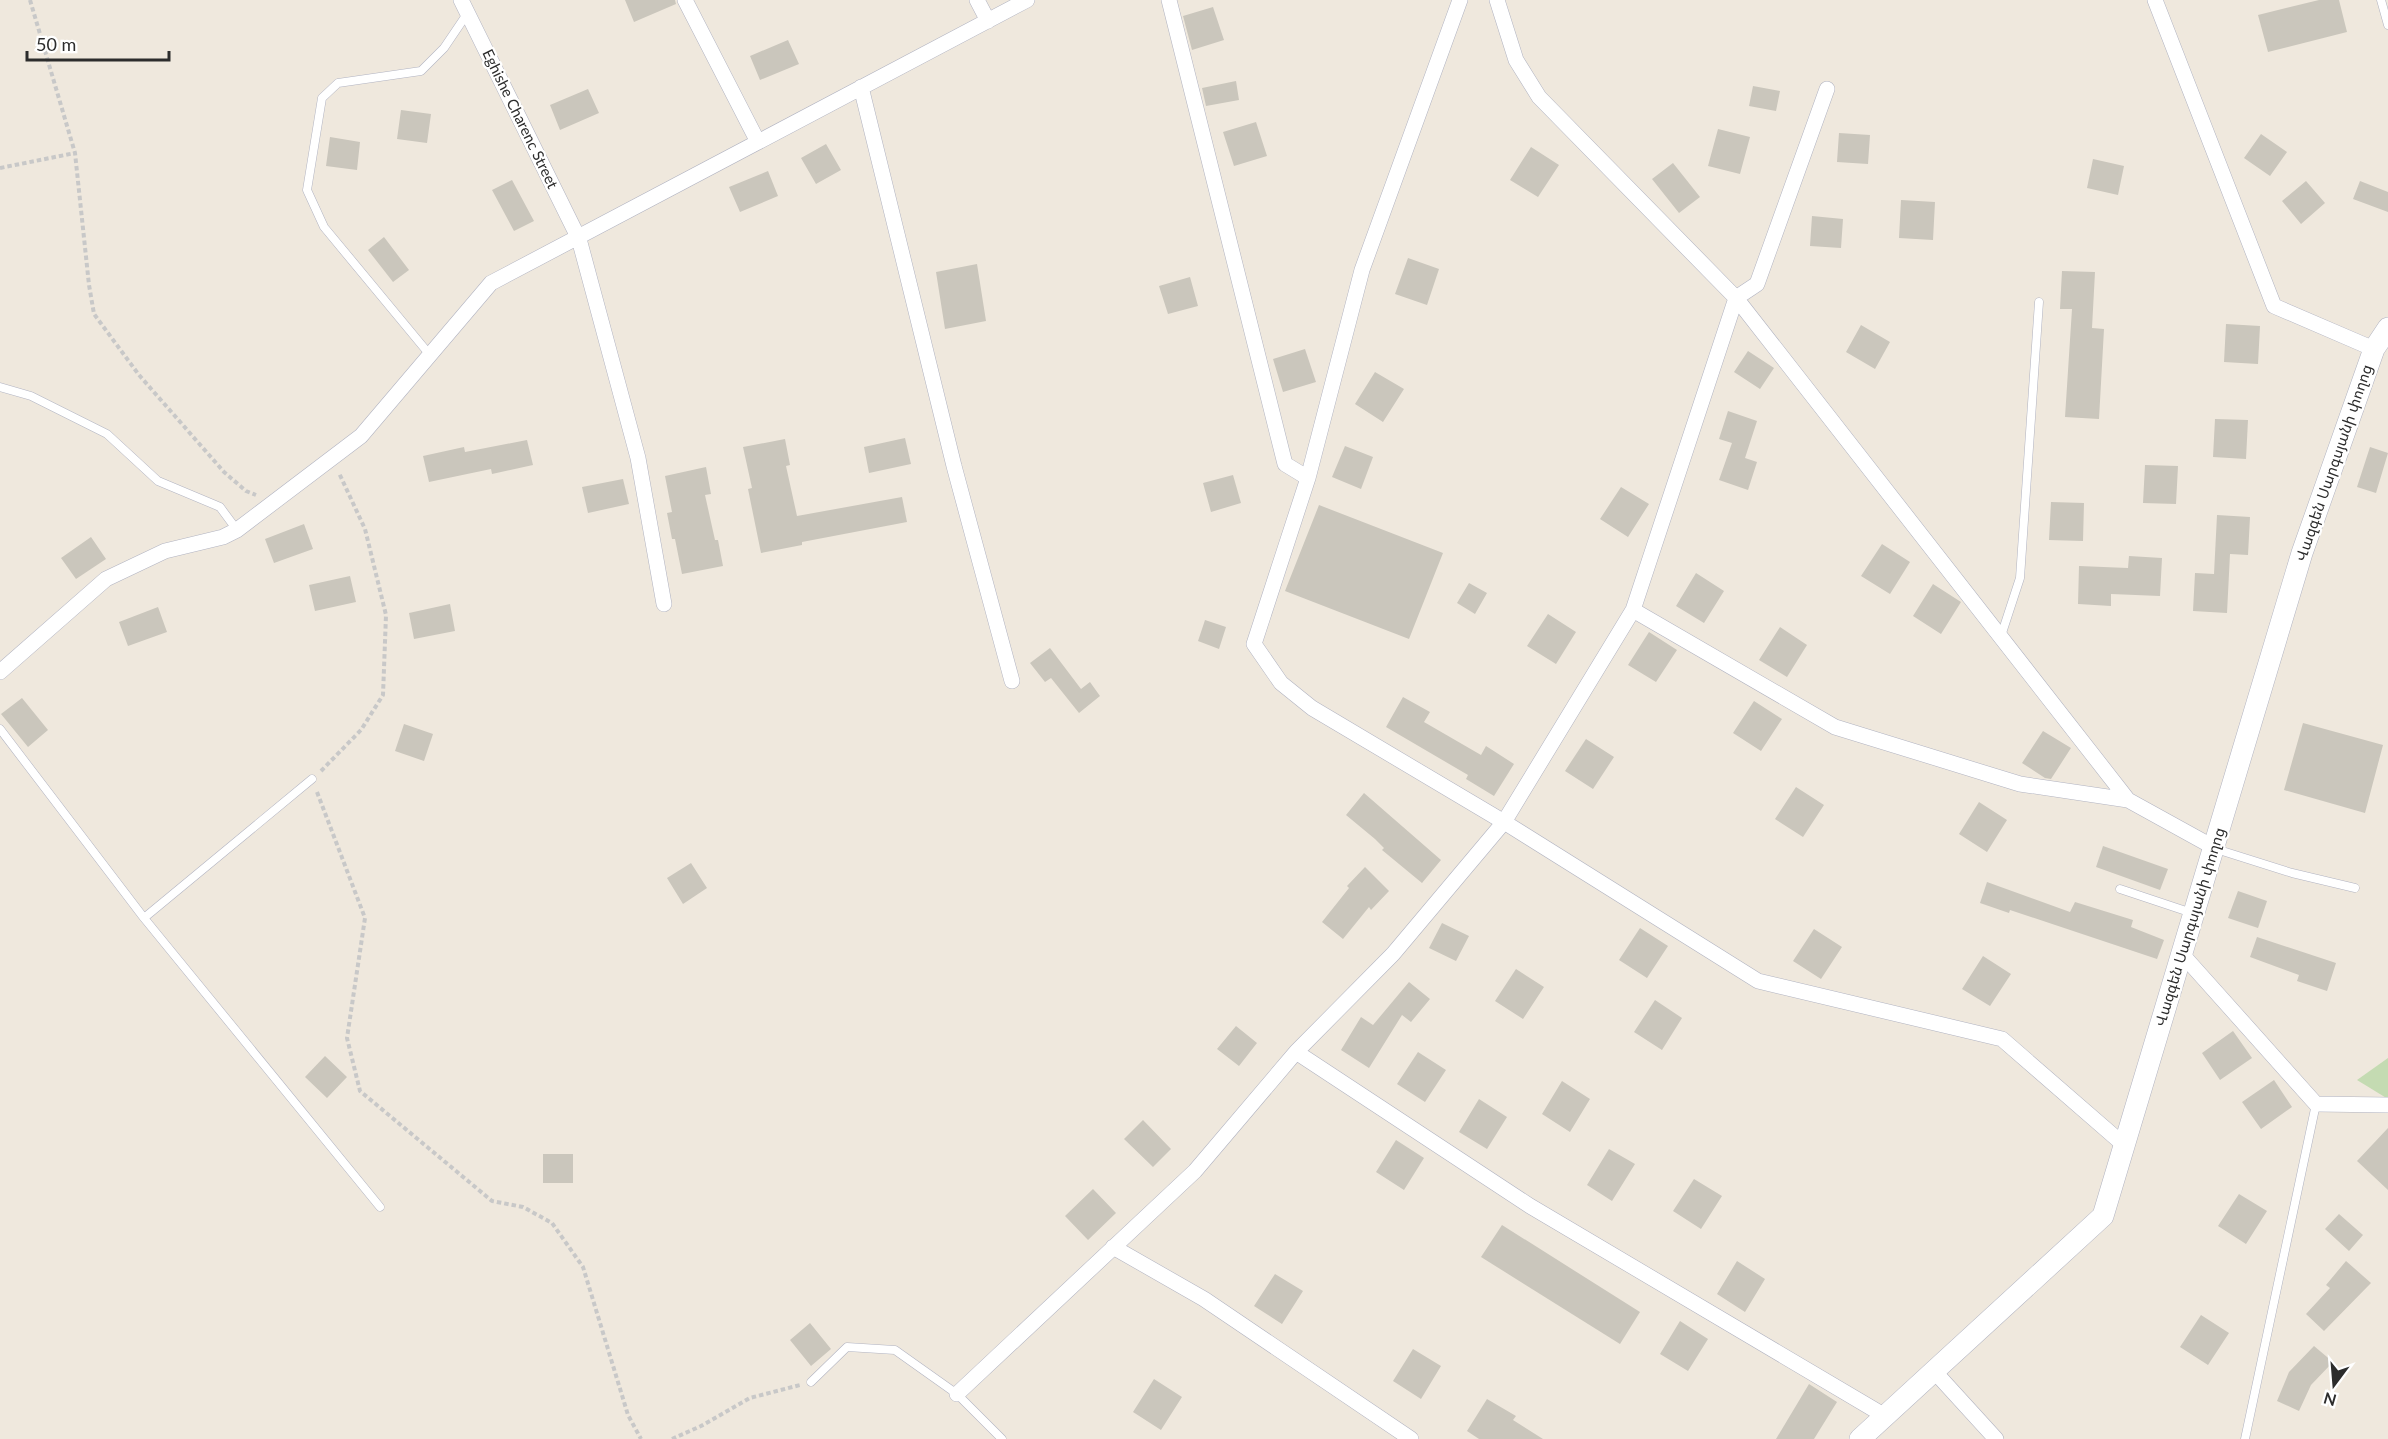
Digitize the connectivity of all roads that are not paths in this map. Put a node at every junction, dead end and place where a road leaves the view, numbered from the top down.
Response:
1 (685, 0) edge
2 (977, 0) edge
3 (1028, 0) edge
4 (1169, 0) edge
5 (1460, 0) edge
6 (1497, 0) edge
7 (2155, 0) edge
8 (2381, 0) edge
9 (464, 7) edge
10 (988, 21) junction
11 (2388, 26) edge
12 (861, 87) junction
13 (1827, 89) dead end
14 (758, 142) junction
15 (579, 238) junction
16 (1736, 298) junction
17 (2039, 302) dead end
18 (2388, 328) edge
19 (2374, 349) junction
20 (431, 357) junction
21 (0, 387) edge
22 (1308, 478) junction
23 (237, 530) junction
24 (664, 604) dead end
25 (1632, 610) junction
26 (2001, 637) junction
27 (0, 672) edge
28 (1012, 681) dead end
29 (0, 729) edge
30 (312, 779) road end
31 (2128, 800) junction
32 (1504, 822) junction
33 (2215, 848) junction
34 (2355, 888) dead end
35 (2120, 889) dead end
36 (2194, 913) junction
37 (144, 918) junction
38 (2181, 954) junction
39 (1296, 1052) junction
40 (2316, 1104) junction
41 (2388, 1106) edge
42 (2124, 1145) junction
43 (380, 1207) dead end
44 (1113, 1247) junction
45 (1934, 1371) junction
46 (811, 1382) road end
47 (957, 1394) junction
48 (1885, 1416) junction
49 (1002, 1439) edge
50 (1411, 1439) edge
51 (1860, 1439) edge
52 (1996, 1439) edge
53 (2245, 1439) edge

1 - 14 street
2 - 10 street
3 - 10 street
4 - 22 street
5 - 22 street
6 - 16 street
7 - 19 street
8 - 11 lane
9 - 15 street, Eghishe Charenc Street
9 - 20 lane
10 - 12 street
12 - 14 street
12 - 28 street
13 - 16 street
14 - 15 street
15 - 20 street
15 - 24 street, Eghishe Charenc Street
16 - 25 street
16 - 26 street
17 - 26 lane
18 - 19 street, Վազգեն Սարգսյանի փողոց
19 - 33 street, Վազգեն Սարգսյանի փողոց
20 - 23 street
21 - 23 lane
22 - 32 street
23 - 27 street
25 - 31 street
25 - 32 street
26 - 31 street
29 - 37 lane
30 - 37 lane
31 - 33 street
32 - 39 street
32 - 42 street
33 - 34 lane
33 - 36 street, Վազգեն Սարգսյանի փողոց
35 - 36 lane
36 - 38 street, Վազգեն Սարգսյանի փողոց
37 - 43 lane
38 - 40 street
38 - 42 street, Վազգեն Սարգսյանի փողոց
39 - 44 street
39 - 48 street
40 - 41 street
40 - 53 lane
42 - 45 street, Վազգեն Սարգսյանի փողոց
44 - 47 street
44 - 50 street
45 - 48 street, Վազգեն Սարգսյանի փողոց
45 - 52 street
46 - 47 lane
47 - 49 lane
48 - 51 street, Վազգեն Սարգսյանի փողոց

